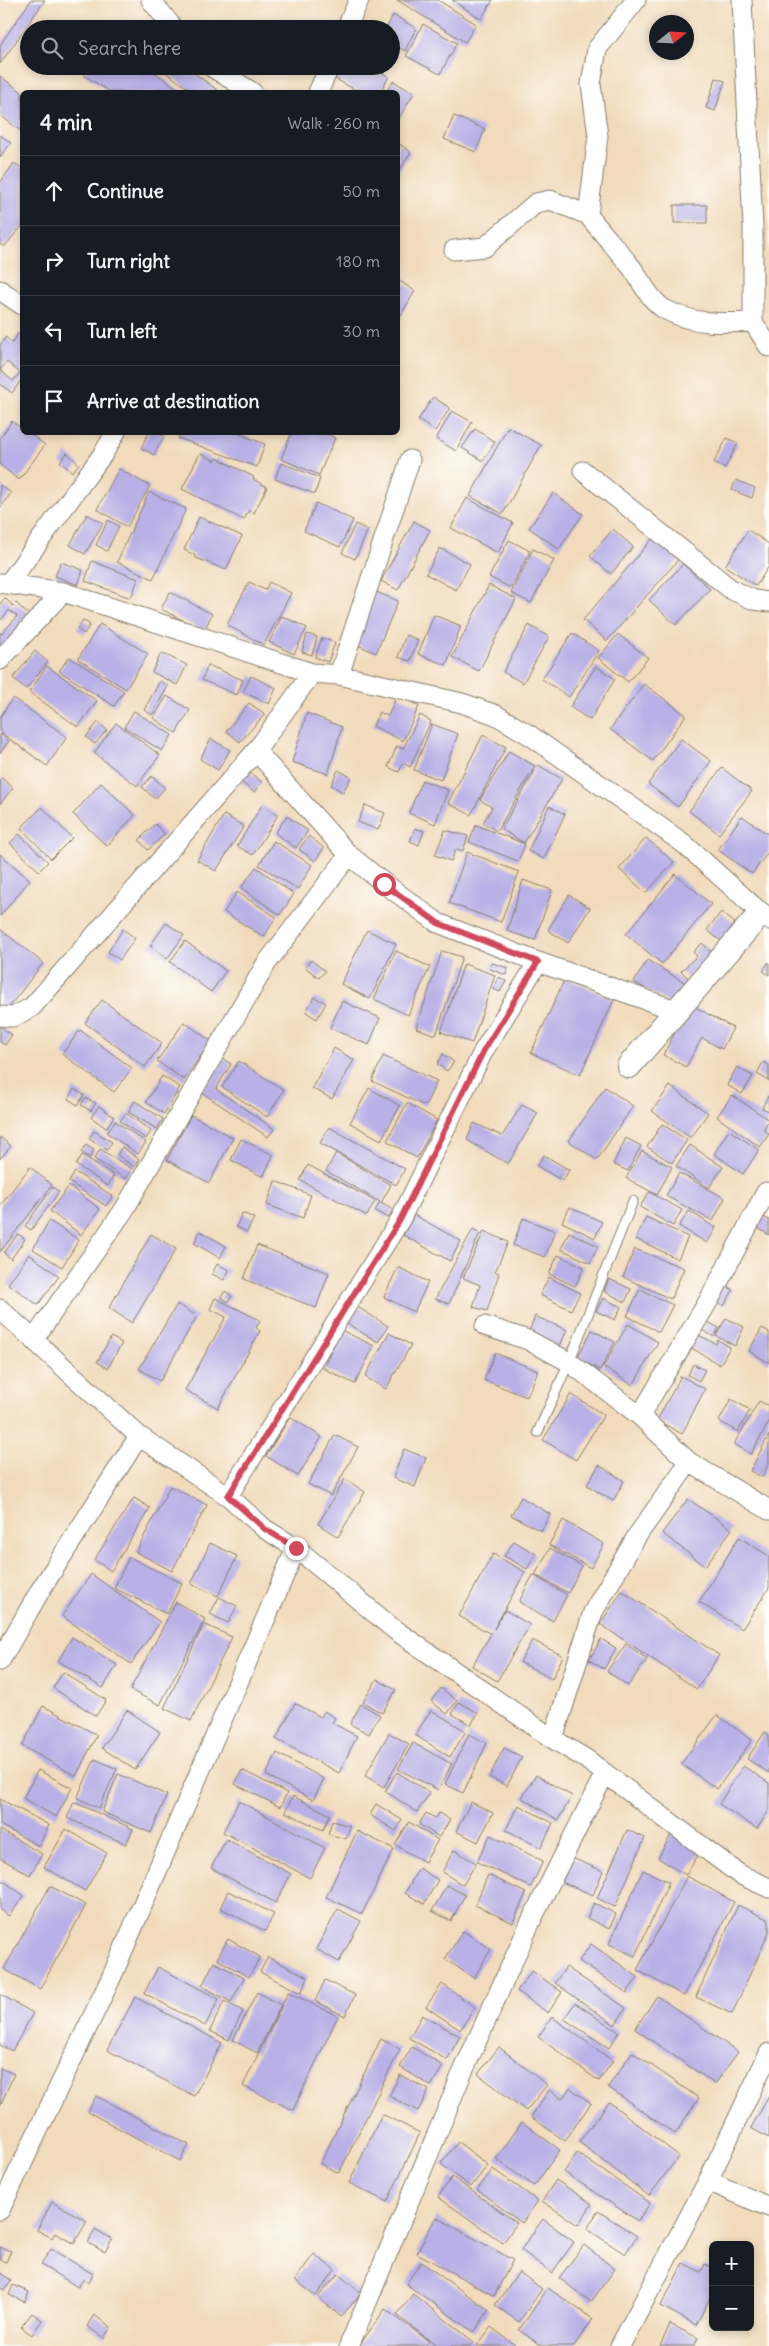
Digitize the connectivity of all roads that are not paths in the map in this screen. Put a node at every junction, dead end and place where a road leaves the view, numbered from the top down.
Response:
1 (151, 0) edge
2 (359, 0) edge
3 (636, 0) edge
4 (742, 0) edge
5 (167, 20) edge
6 (350, 20) edge
7 (225, 75) edge
8 (326, 75) edge
9 (249, 90) edge
10 (319, 90) edge
11 (588, 215) junction
12 (454, 250) dead end
13 (0, 290) edge
14 (20, 303) edge
15 (752, 322) junction
16 (769, 346) edge
17 (114, 435) edge
18 (410, 460) dead end
19 (583, 472) dead end
20 (4, 584) edge
21 (63, 592) junction
22 (769, 602) edge
23 (0, 660) edge
24 (312, 673) junction
25 (339, 675) junction
26 (256, 751) junction
27 (349, 855) junction
28 (765, 917) edge
29 (538, 962) junction
30 (678, 1011) junction
31 (0, 1016) edge
32 (629, 1066) dead end
33 (766, 1192) dead end
34 (633, 1201) dead end
35 (0, 1309) edge
36 (485, 1326) dead end
37 (34, 1339) junction
38 (569, 1362) junction
39 (640, 1416) junction
40 (538, 1432) dead end
41 (138, 1436) junction
42 (689, 1462) junction
43 (228, 1496) junction
44 (769, 1510) edge
45 (296, 1548) junction
46 (0, 1661) edge
47 (553, 1739) junction
48 (605, 1773) junction
49 (769, 1888) edge
50 (769, 2053) edge
51 (708, 2181) junction
52 (769, 2207) edge
53 (0, 2210) edge
54 (349, 2346) edge
55 (620, 2346) edge

1 - 5 street
2 - 6 street
3 - 11 street
4 - 15 street
7 - 9 street
8 - 10 street
11 - 12 street
11 - 15 street
13 - 14 street
15 - 16 street
17 - 20 street
18 - 25 street
19 - 22 street
20 - 21 street
21 - 23 street
21 - 24 street
24 - 25 street
24 - 26 street
25 - 28 street
26 - 27 street
26 - 31 street
27 - 29 street
27 - 37 street
28 - 30 street
29 - 30 street
29 - 43 street
30 - 32 street
33 - 39 street
34 - 38 lane
35 - 37 street
36 - 38 street
37 - 41 street
38 - 39 street
38 - 40 lane
39 - 42 street
41 - 43 street
41 - 46 street
42 - 44 street
42 - 47 street
43 - 45 street
45 - 47 street
45 - 53 street
47 - 48 street
48 - 49 street
48 - 54 street
50 - 51 street
51 - 52 street
51 - 55 street

